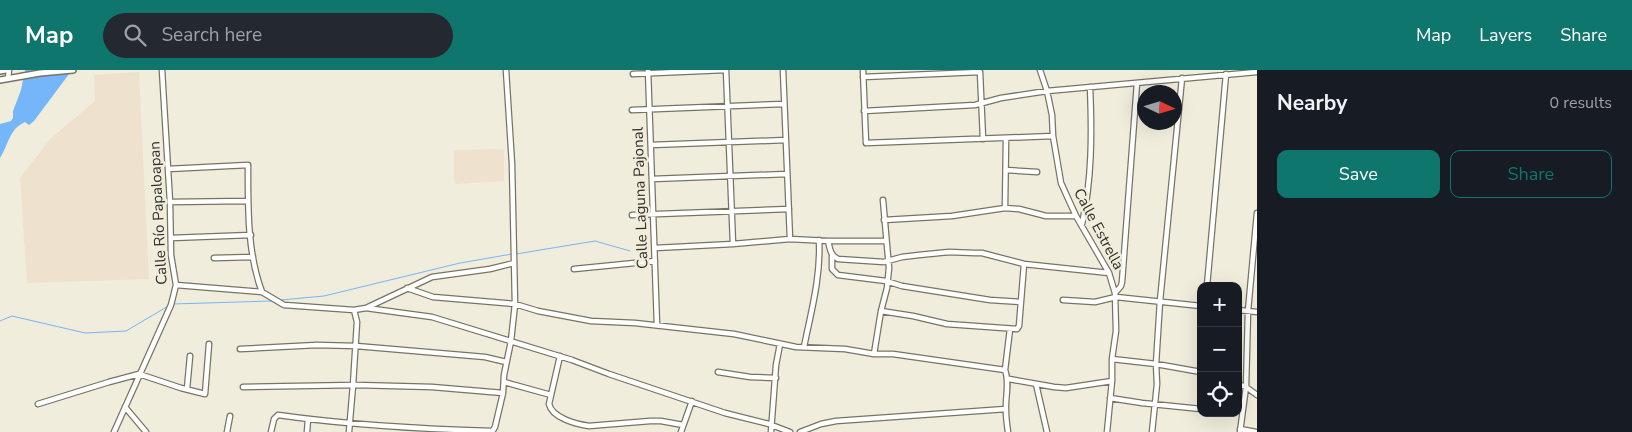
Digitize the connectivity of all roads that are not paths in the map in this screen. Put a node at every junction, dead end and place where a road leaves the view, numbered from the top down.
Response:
1 (8, 70) edge
2 (66, 70) edge
3 (73, 70) edge
4 (162, 70) edge
5 (506, 70) edge
6 (726, 70) edge
7 (783, 70) edge
8 (863, 70) edge
9 (1040, 70) edge
10 (0, 72) edge
11 (648, 72) edge
12 (1257, 72) edge
13 (633, 74) dead end
14 (1226, 74) junction
15 (863, 77) junction
16 (8, 78) junction
17 (1182, 78) junction
18 (0, 80) edge
19 (1137, 83) junction
20 (1090, 87) junction
21 (1047, 91) junction
22 (982, 103) junction
23 (784, 104) junction
24 (728, 106) junction
25 (650, 109) junction
26 (632, 110) dead end
27 (864, 111) junction
28 (1053, 136) junction
29 (1006, 138) junction
30 (983, 139) junction
31 (786, 140) junction
32 (729, 142) junction
33 (651, 145) junction
34 (168, 170) junction
35 (1006, 170) junction
36 (1037, 172) dead end
37 (787, 174) junction
38 (730, 176) junction
39 (652, 179) junction
40 (883, 200) dead end
41 (248, 201) junction
42 (170, 202) junction
43 (1005, 208) junction
44 (789, 209) junction
45 (732, 211) junction
46 (1257, 213) edge
47 (654, 214) junction
48 (632, 215) dead end
49 (1076, 216) junction
50 (884, 220) junction
51 (1082, 224) junction
52 (251, 235) junction
53 (171, 238) junction
54 (790, 239) junction
55 (819, 240) junction
56 (828, 241) junction
57 (886, 241) junction
58 (733, 244) junction
59 (655, 248) junction
60 (832, 256) junction
61 (253, 257) junction
62 (214, 258) dead end
63 (888, 261) junction
64 (656, 262) junction
65 (514, 263) junction
66 (1024, 264) junction
67 (574, 269) dead end
68 (1109, 273) junction
69 (886, 281) junction
70 (1207, 282) edge
71 (176, 285) junction
72 (407, 288) junction
73 (262, 292) junction
74 (1115, 295) junction
75 (1063, 300) dead end
76 (1160, 301) junction
77 (1020, 302) junction
78 (515, 304) junction
79 (1197, 306) edge
80 (366, 308) junction
81 (354, 310) junction
82 (1242, 310) edge
83 (880, 311) junction
84 (1248, 311) junction
85 (1257, 312) edge
86 (658, 326) junction
87 (1010, 329) junction
88 (511, 341) junction
89 (209, 344) dead end
90 (780, 344) junction
91 (356, 346) junction
92 (804, 347) junction
93 (240, 349) dead end
94 (874, 354) junction
95 (190, 356) dead end
96 (560, 356) junction
97 (1112, 359) junction
98 (506, 362) junction
99 (1156, 364) junction
100 (1005, 370) junction
101 (1197, 371) edge
102 (718, 372) dead end
103 (139, 374) junction
104 (776, 378) junction
105 (1009, 379) junction
106 (1112, 381) junction
107 (504, 382) junction
108 (1036, 384) junction
109 (1242, 385) edge
110 (353, 386) junction
111 (1246, 386) junction
112 (243, 387) dead end
113 (187, 390) junction
114 (503, 393) junction
115 (550, 395) junction
116 (1257, 395) edge
117 (1110, 398) junction
118 (1244, 399) joint
119 (692, 401) junction
120 (38, 404) dead end
121 (1155, 404) junction
122 (125, 407) junction
123 (1006, 409) junction
124 (1197, 409) edge
125 (230, 416) dead end
126 (308, 420) junction
127 (349, 424) junction
128 (684, 425) junction
129 (772, 425) junction
130 (1240, 430) edge
131 (114, 432) edge
132 (146, 432) edge
133 (227, 432) edge
134 (271, 432) edge
135 (307, 432) edge
136 (349, 432) edge
137 (492, 432) edge
138 (682, 432) edge
139 (771, 432) edge
140 (790, 432) edge
141 (800, 432) edge
142 (1008, 432) edge
143 (1047, 432) edge
144 (1107, 432) edge
145 (1152, 432) edge
146 (1256, 432) edge

1 - 10 street
1 - 16 street
2 - 3 street
2 - 16 street
4 - 34 street, Calle Río Papaloapan
5 - 65 street
6 - 11 street
6 - 24 street
7 - 23 street
8 - 15 street
9 - 21 street, Calle Estrella
11 - 13 street
11 - 25 street, Calle Laguna Pajonal
12 - 14 street
14 - 17 street
14 - 70 street
15 - 22 street
15 - 27 street
16 - 18 street
17 - 19 street
17 - 76 street
19 - 20 street
19 - 74 street
20 - 21 street
20 - 51 street
21 - 22 street
21 - 28 street, Calle Estrella
22 - 27 street
22 - 30 street
23 - 24 street
23 - 31 street
24 - 25 street
24 - 32 street
25 - 26 street
25 - 33 street, Calle Laguna Pajonal
27 - 30 street
28 - 29 street
28 - 49 street, Calle Estrella
29 - 30 street
29 - 35 street
31 - 32 street
31 - 37 street
32 - 33 street
32 - 38 street
33 - 39 street, Calle Laguna Pajonal
34 - 41 street
34 - 42 street, Calle Río Papaloapan
35 - 36 street
35 - 43 street
37 - 38 street
37 - 44 street
38 - 39 street
38 - 45 street
39 - 47 street, Calle Laguna Pajonal
40 - 50 street
41 - 42 street
41 - 52 street
42 - 53 street, Calle Río Papaloapan
43 - 49 street
43 - 50 street
44 - 45 street
44 - 54 street
45 - 47 street
45 - 58 street
46 - 84 street
47 - 48 street
47 - 59 street, Calle Laguna Pajonal
49 - 51 street, Calle Estrella
50 - 57 street
51 - 68 street, Calle Estrella
52 - 53 street
52 - 61 street
53 - 71 street, Calle Río Papaloapan
54 - 55 street
54 - 58 street
55 - 56 street
55 - 92 street
56 - 57 street
56 - 60 street
57 - 63 street
58 - 59 street
59 - 64 street, Calle Laguna Pajonal
60 - 63 street
60 - 69 street
61 - 62 street
61 - 73 street
63 - 66 street
63 - 69 street
64 - 67 street
64 - 86 street, Calle Laguna Pajonal
65 - 72 street
65 - 78 street
66 - 68 street
66 - 77 street
68 - 74 street, Calle Estrella
69 - 77 street
69 - 83 street
71 - 73 street
71 - 103 street, Calle Río Papaloapan
72 - 78 street
72 - 80 street
73 - 81 street
74 - 75 street
74 - 76 street
74 - 97 street, Calle Estrella
76 - 79 street
76 - 99 street
77 - 87 street
78 - 86 street
78 - 88 street
80 - 81 street
80 - 88 street
81 - 91 street
82 - 84 street
83 - 87 street
83 - 94 street
84 - 85 street
84 - 111 street
86 - 90 street
87 - 100 street
88 - 96 street
88 - 98 street
89 - 113 street
90 - 92 street
90 - 104 street
91 - 93 street
91 - 98 street
91 - 110 street
92 - 94 street
94 - 100 street
95 - 113 street
96 - 115 street
96 - 119 street
97 - 99 street
97 - 106 street, Calle Estrella
98 - 107 street
99 - 101 street
99 - 121 street
100 - 105 street
102 - 104 street
103 - 113 street
103 - 120 street
103 - 122 street, Calle Río Papaloapan
104 - 129 street
105 - 108 street
105 - 123 street
106 - 108 street
106 - 117 street, Calle Estrella
107 - 114 street
107 - 115 street
108 - 143 street
109 - 111 street
110 - 112 street
110 - 114 street
110 - 127 street
111 - 116 street
111 - 118 street
114 - 137 street
115 - 128 street
117 - 121 street
117 - 144 street, Calle Estrella
118 - 130 street
119 - 128 street
119 - 129 street
121 - 124 street
121 - 145 street
122 - 131 street, Calle Río Papaloapan
122 - 132 street
123 - 141 street
123 - 142 street
125 - 133 street
126 - 127 street
126 - 134 street
126 - 135 street
127 - 136 street
127 - 137 street
128 - 138 street
129 - 139 street
129 - 140 street
130 - 146 street

